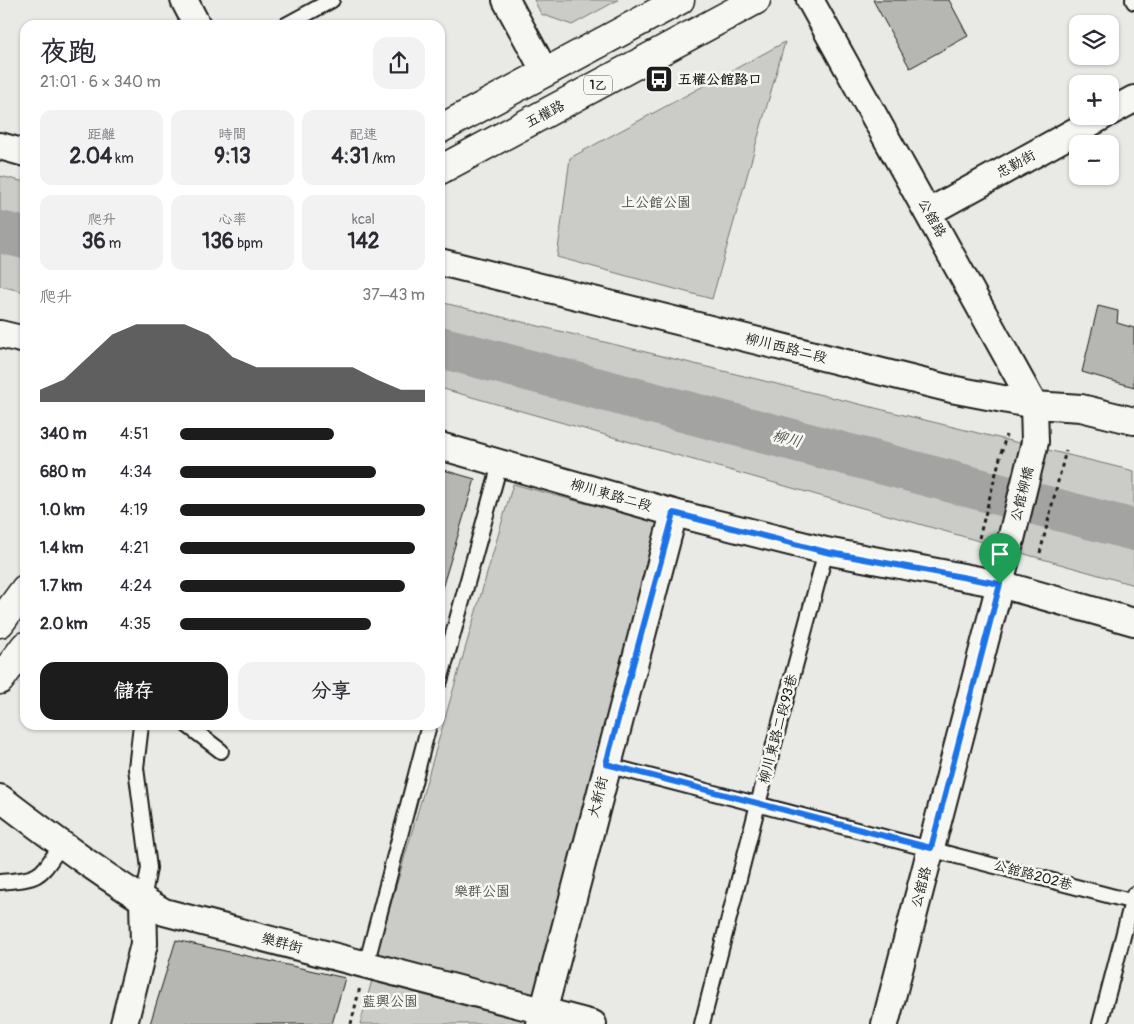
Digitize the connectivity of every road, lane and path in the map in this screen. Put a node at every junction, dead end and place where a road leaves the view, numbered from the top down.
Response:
1 (184, 0) edge
2 (332, 0) edge
3 (506, 0) edge
4 (680, 0) edge
5 (756, 0) edge
6 (810, 0) edge
7 (195, 20) edge
8 (295, 20) edge
9 (545, 72) junction
10 (1134, 99) edge
11 (1119, 107) edge
12 (1087, 125) edge
13 (445, 126) edge
14 (0, 146) edge
15 (20, 152) edge
16 (445, 167) edge
17 (929, 212) junction
18 (445, 263) edge
19 (0, 334) edge
20 (20, 339) edge
21 (1034, 405) junction
22 (1134, 421) edge
23 (1006, 435) dead end
24 (1035, 442) joint
25 (445, 448) edge
26 (1066, 450) dead end
27 (500, 464) junction
28 (674, 513) junction
29 (979, 538) dead end
30 (1009, 546) joint
31 (826, 552) junction
32 (1040, 553) dead end
33 (1000, 584) junction
34 (20, 596) edge
35 (0, 622) edge
36 (1134, 622) edge
37 (445, 651) edge
38 (20, 653) edge
39 (0, 680) edge
40 (140, 730) edge
41 (194, 730) edge
42 (428, 730) edge
43 (221, 751) dead end
44 (606, 764) junction
45 (0, 798) edge
46 (758, 804) junction
47 (62, 844) junction
48 (931, 848) junction
49 (0, 882) edge
50 (1133, 899) edge
51 (143, 900) junction
52 (366, 964) junction
53 (541, 1017) edge
54 (124, 1024) edge
55 (351, 1024) edge
56 (593, 1024) edge
57 (702, 1024) edge
58 (885, 1024) edge
59 (1100, 1024) edge

1 - 7 street
2 - 8 lane
3 - 9 street
4 - 9 main road
5 - 16 main road, 五權路 / 1乙
6 - 17 street, 公舘路
9 - 13 main road
10 - 11 street
12 - 17 street, 忠勤街
14 - 15 street
17 - 21 street, 公舘路
18 - 21 street, 柳川西路二段
19 - 20 street
21 - 22 street, 柳川西路二段
21 - 24 street, 公舘路
23 - 29 path
24 - 30 street, 公館柳橋
25 - 27 street, 柳川東路二段
26 - 32 path
27 - 28 street, 柳川東路二段
27 - 37 lane
28 - 31 street, 柳川東路二段
28 - 44 street, 大新街
30 - 33 street, 公舘路
31 - 33 street, 柳川東路二段
31 - 46 lane, 柳川東路二段93巷
33 - 36 street, 柳川東路二段
33 - 48 street, 公舘路
34 - 35 main road
38 - 39 main road
40 - 51 lane
41 - 43 lane
42 - 52 lane
44 - 46 lane, 公舘路202巷
44 - 53 street, 大新街
45 - 47 street, 樂群街
46 - 48 lane, 公舘路202巷
46 - 57 lane, 柳川東路二段93巷
47 - 49 lane
47 - 51 street, 樂群街
48 - 50 lane, 公舘路202巷
48 - 58 street, 公舘路
50 - 59 lane
51 - 52 street, 樂群街
51 - 54 street
52 - 53 street, 樂群街
52 - 55 path
53 - 56 street, 樂群街

